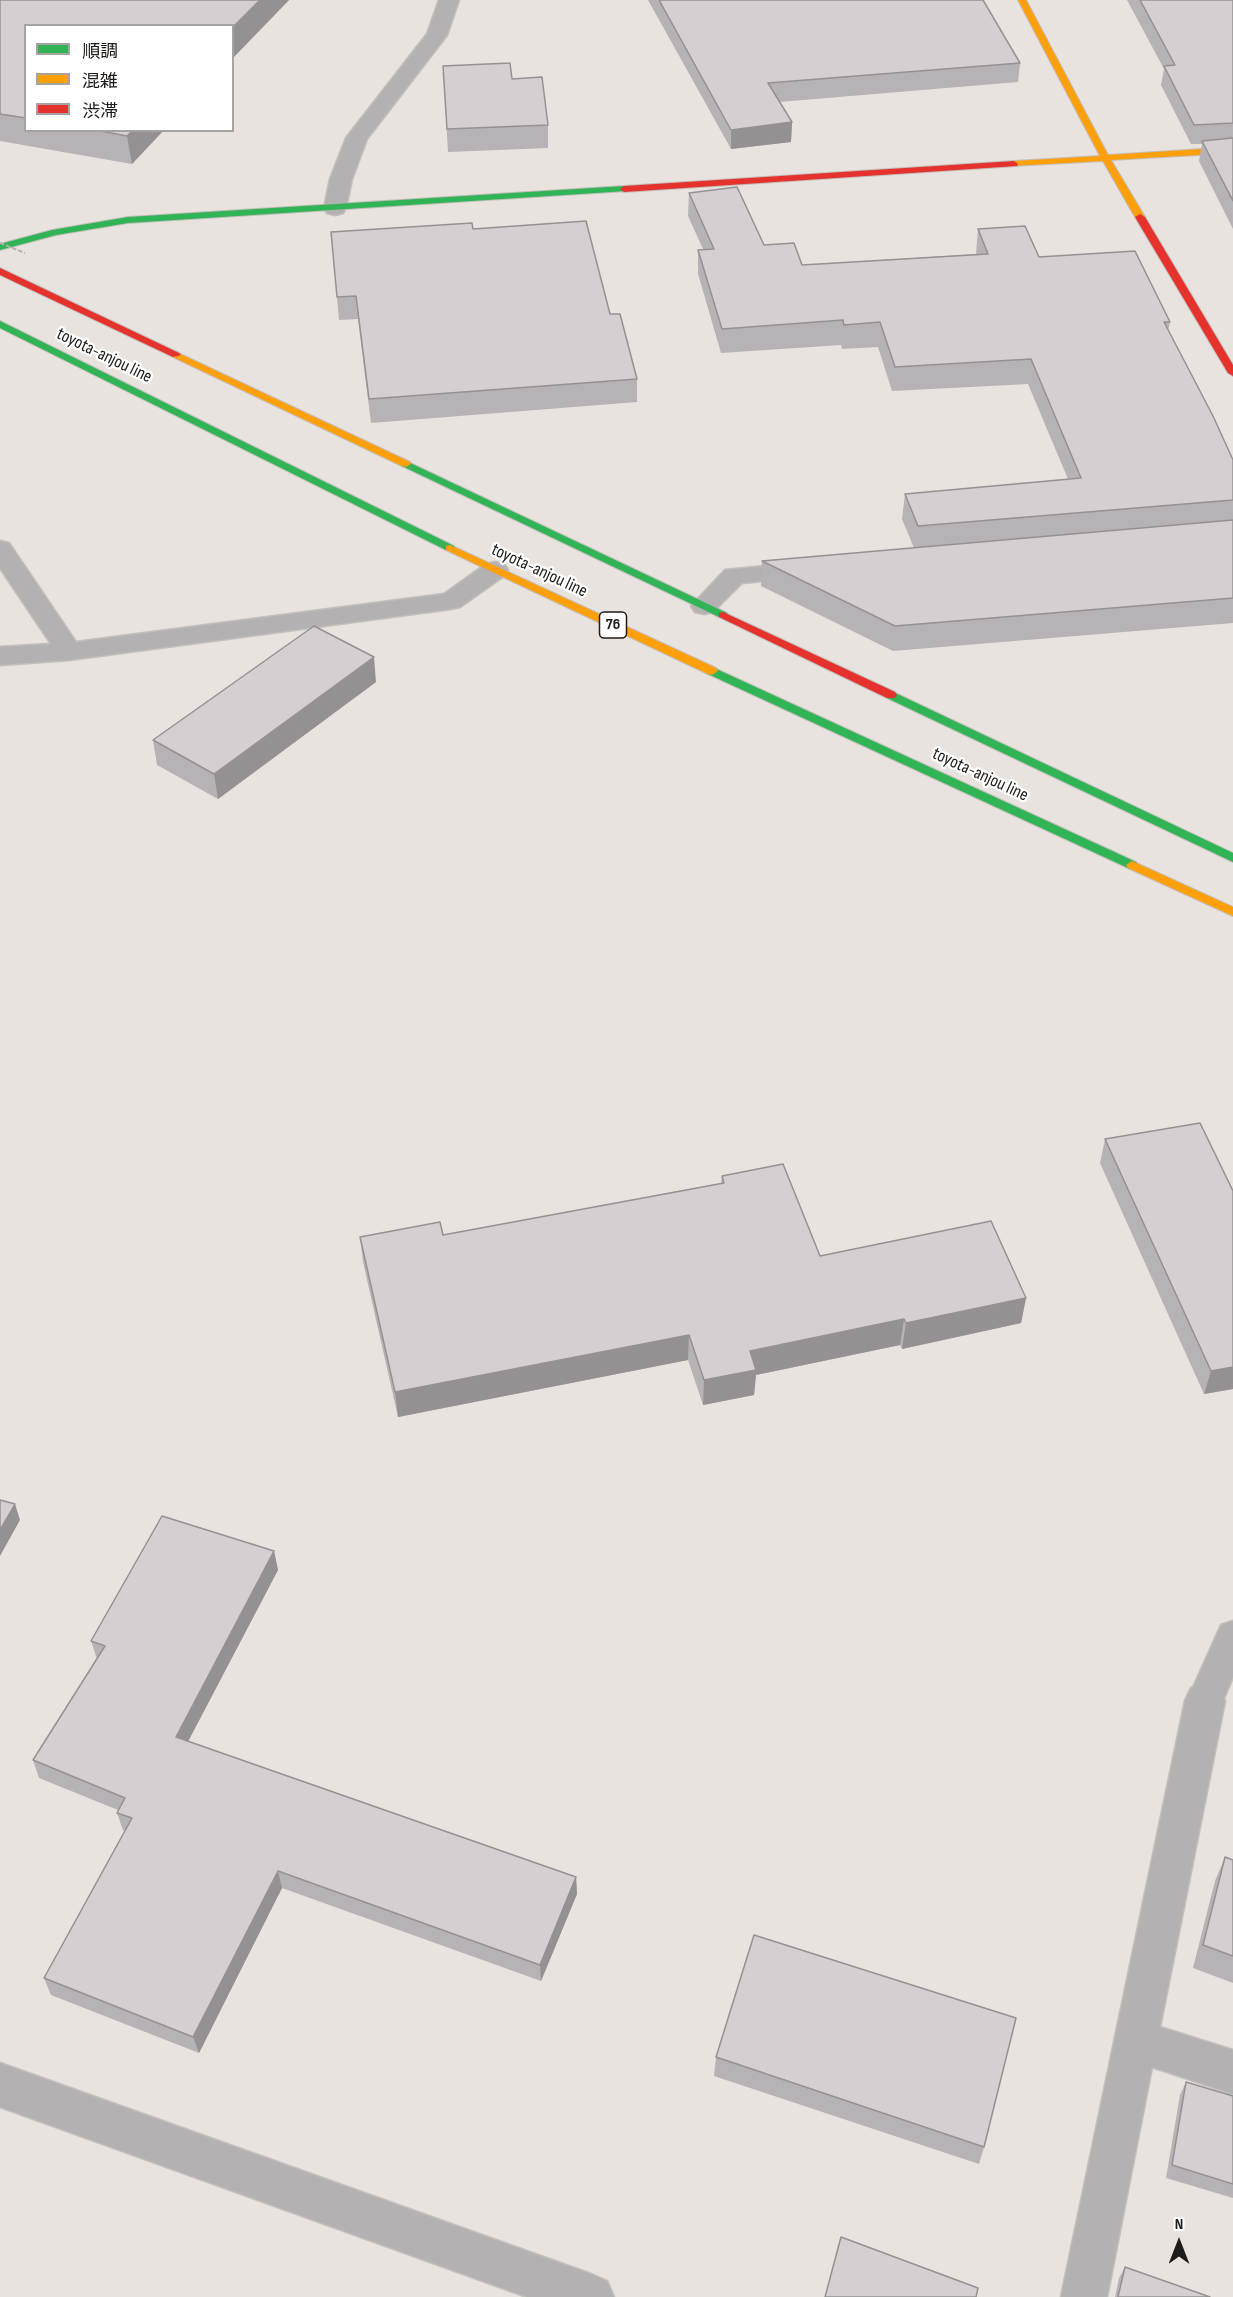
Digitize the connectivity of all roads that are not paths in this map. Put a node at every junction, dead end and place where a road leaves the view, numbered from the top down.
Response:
1 (449, 0) edge
2 (1022, 0) edge
3 (1233, 150) edge
4 (1106, 159) junction
5 (335, 208) junction
6 (0, 245) edge
7 (0, 270) edge
8 (0, 324) edge
9 (1233, 373) edge
10 (0, 549) edge
11 (829, 568) edge
12 (495, 570) junction
13 (704, 606) junction
14 (69, 651) junction
15 (0, 656) edge
16 (1233, 858) edge
17 (1233, 912) edge
18 (1233, 1636) edge
19 (1205, 1701) joint
20 (1136, 2040) junction
21 (1233, 2072) edge
22 (0, 2085) edge
23 (591, 2297) edge
24 (1084, 2297) edge

1 - 5 street
2 - 4 main road
3 - 4 main road
4 - 5 main road
4 - 9 main road
5 - 6 main road
7 - 13 main road, toyota-anjou line
8 - 12 main road, toyota-anjou line / 76
10 - 14 street
11 - 13 street
12 - 14 street
12 - 17 main road, toyota-anjou line / 76
13 - 16 main road, toyota-anjou line
14 - 15 street
18 - 19 lane
19 - 20 street
20 - 21 street
20 - 24 street
22 - 23 street

